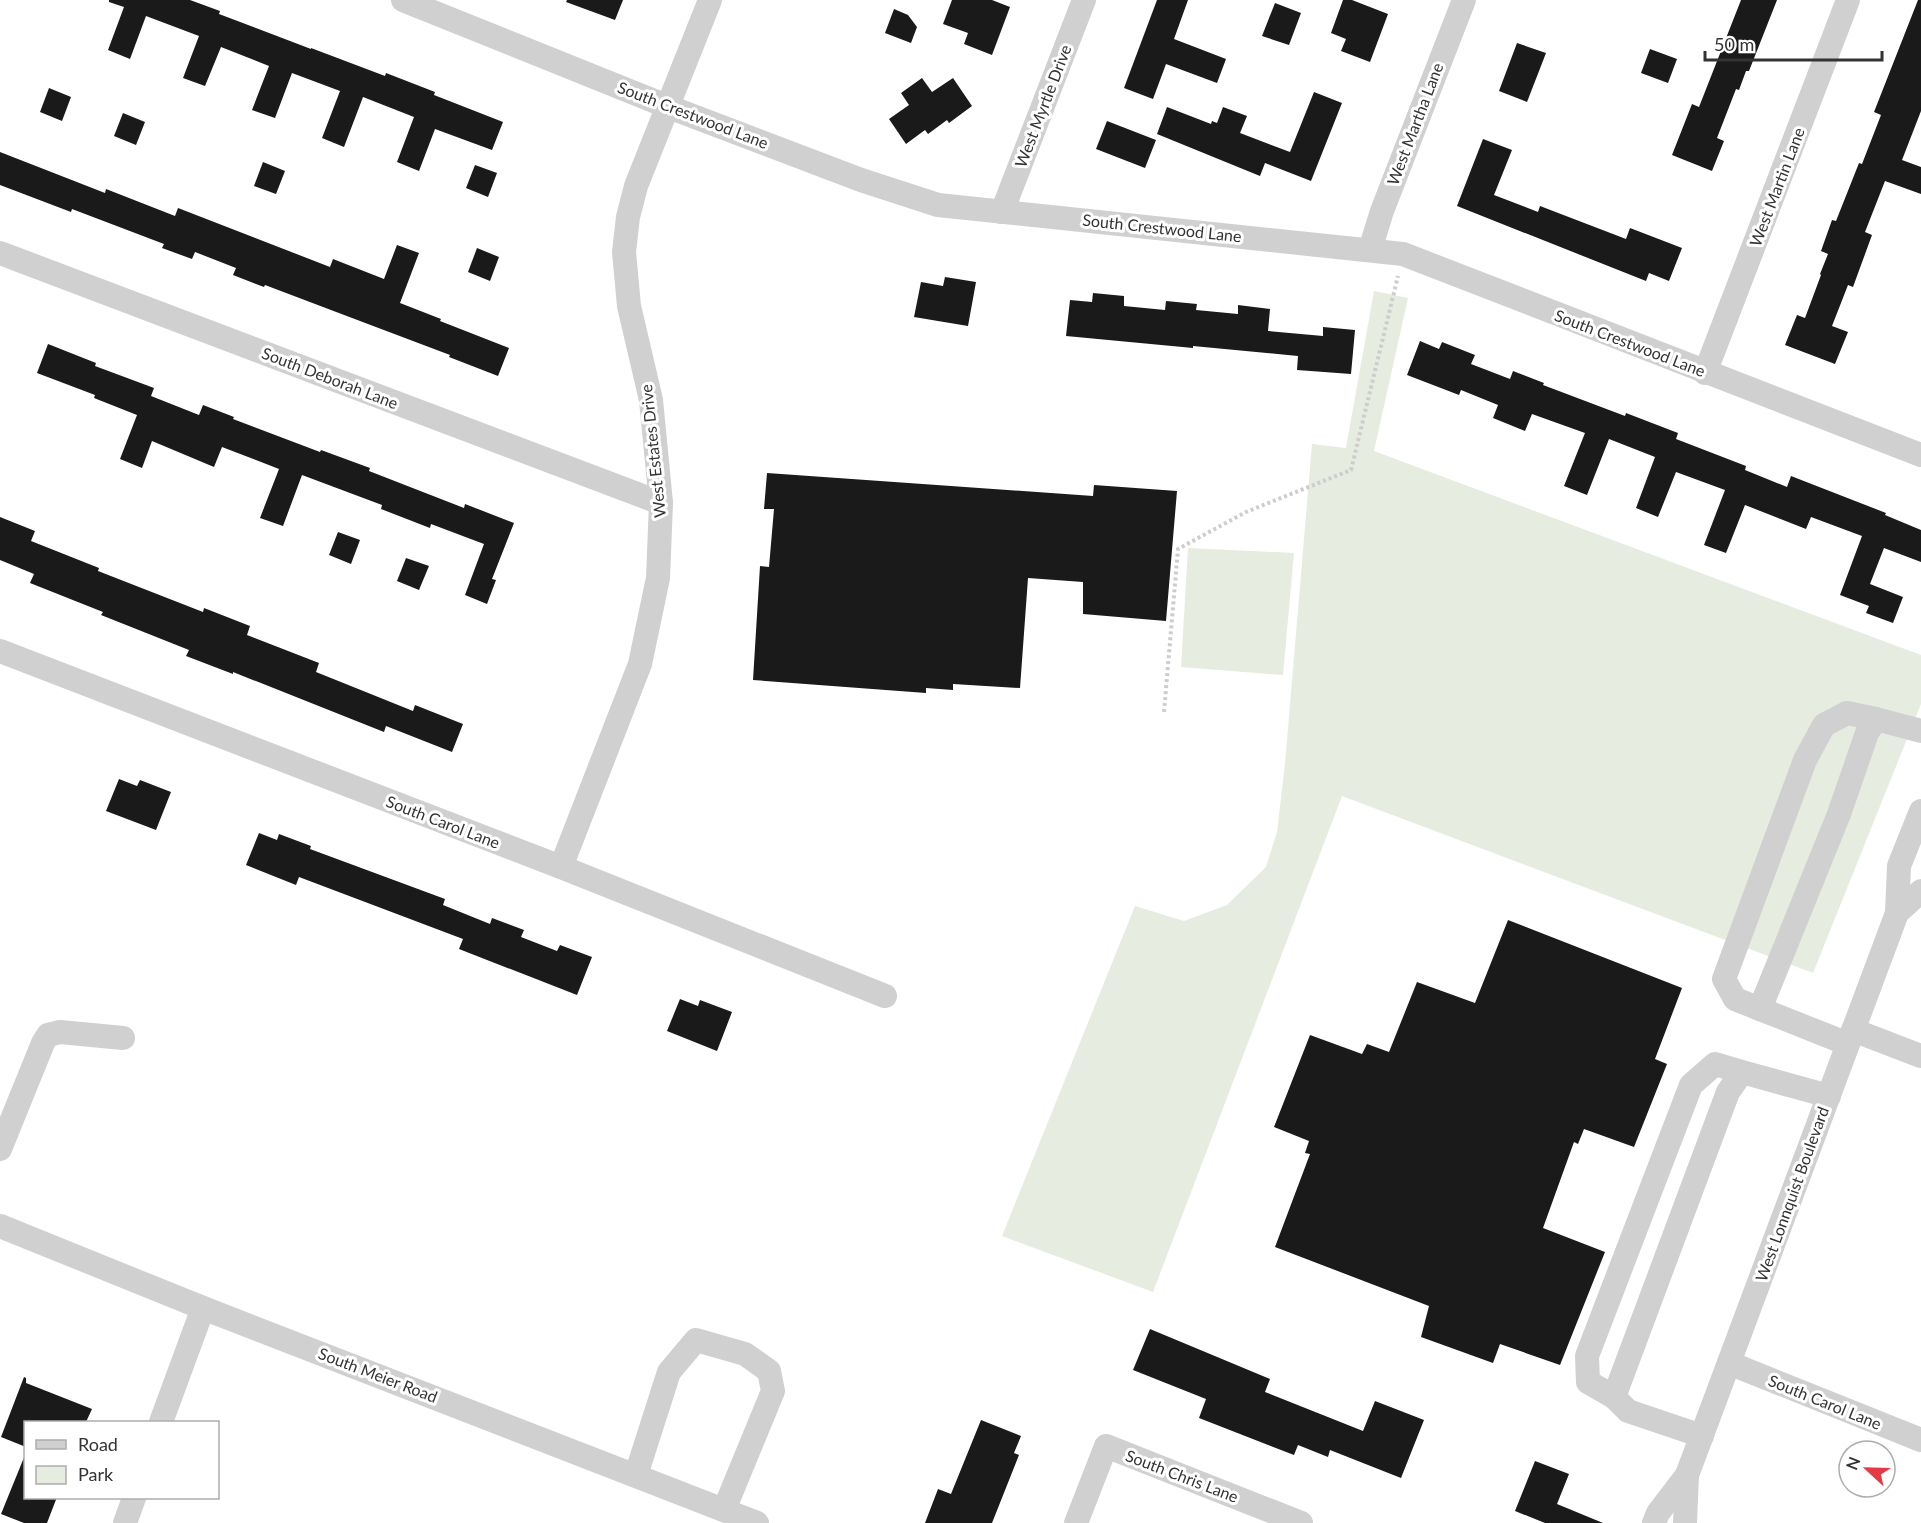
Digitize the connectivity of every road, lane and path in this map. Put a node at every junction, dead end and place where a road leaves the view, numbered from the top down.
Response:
1 (403, 0) edge
2 (710, 0) edge
3 (1084, 0) edge
4 (1464, 0) edge
5 (1848, 0) edge
6 (669, 107) junction
7 (1002, 212) junction
8 (1370, 250) junction
9 (0, 254) edge
10 (1403, 254) junction
11 (1705, 373) junction
12 (1921, 455) edge
13 (660, 503) junction
14 (0, 651) edge
15 (1164, 712) dead end
16 (1876, 719) junction
17 (1921, 731) edge
18 (1921, 811) edge
19 (561, 867) junction
20 (1921, 891) edge
21 (1897, 913) junction
22 (885, 996) dead end
23 (1760, 1009) junction
24 (1851, 1037) junction
25 (123, 1038) dead end
26 (1921, 1056) edge
27 (1742, 1072) junction
28 (1829, 1096) junction
29 (0, 1149) edge
30 (0, 1226) edge
31 (203, 1308) junction
32 (1729, 1363) junction
33 (1614, 1397) junction
34 (161, 1421) edge
35 (1702, 1436) junction
36 (1921, 1440) edge
37 (636, 1475) junction
38 (1687, 1475) junction
39 (133, 1499) edge
40 (724, 1510) junction
41 (125, 1523) edge
42 (757, 1523) edge
43 (1076, 1523) edge
44 (1301, 1523) edge
45 (1654, 1523) edge
46 (1685, 1523) edge

1 - 6 street, South Crestwood Lane
2 - 6 street, West Estates Drive
3 - 7 street, West Myrtle Drive
4 - 8 street, West Martha Lane
5 - 11 street, West Martin Lane
6 - 7 street, South Crestwood Lane
6 - 13 street, West Estates Drive
7 - 8 street, South Crestwood Lane
8 - 10 street, South Crestwood Lane
9 - 13 street, South Deborah Lane
10 - 11 street, South Crestwood Lane
10 - 15 path
11 - 12 street, South Crestwood Lane
13 - 19 street, West Estates Drive
14 - 19 street, South Carol Lane
16 - 17 street
16 - 23 street
16 - 23 street
18 - 21 street, West Lonnquist Boulevard
19 - 22 street, South Carol Lane
20 - 21 street, West Lonnquist Boulevard
21 - 24 street, West Lonnquist Boulevard
23 - 24 street
24 - 26 street
24 - 28 street, West Lonnquist Boulevard
25 - 29 street
27 - 28 street
27 - 33 street
27 - 33 street
28 - 32 street, West Lonnquist Boulevard
30 - 31 street, South Meier Road
31 - 34 street
31 - 37 street, South Meier Road
32 - 35 street, West Lonnquist Boulevard
32 - 36 street, South Carol Lane
33 - 35 street
35 - 38 street, West Lonnquist Boulevard
37 - 40 street, South Meier Road
37 - 40 street
38 - 45 street, West Lonnquist Boulevard
38 - 46 street, West Lonnquist Boulevard
39 - 41 street
40 - 42 street, South Meier Road
43 - 44 street, South Chris Lane

